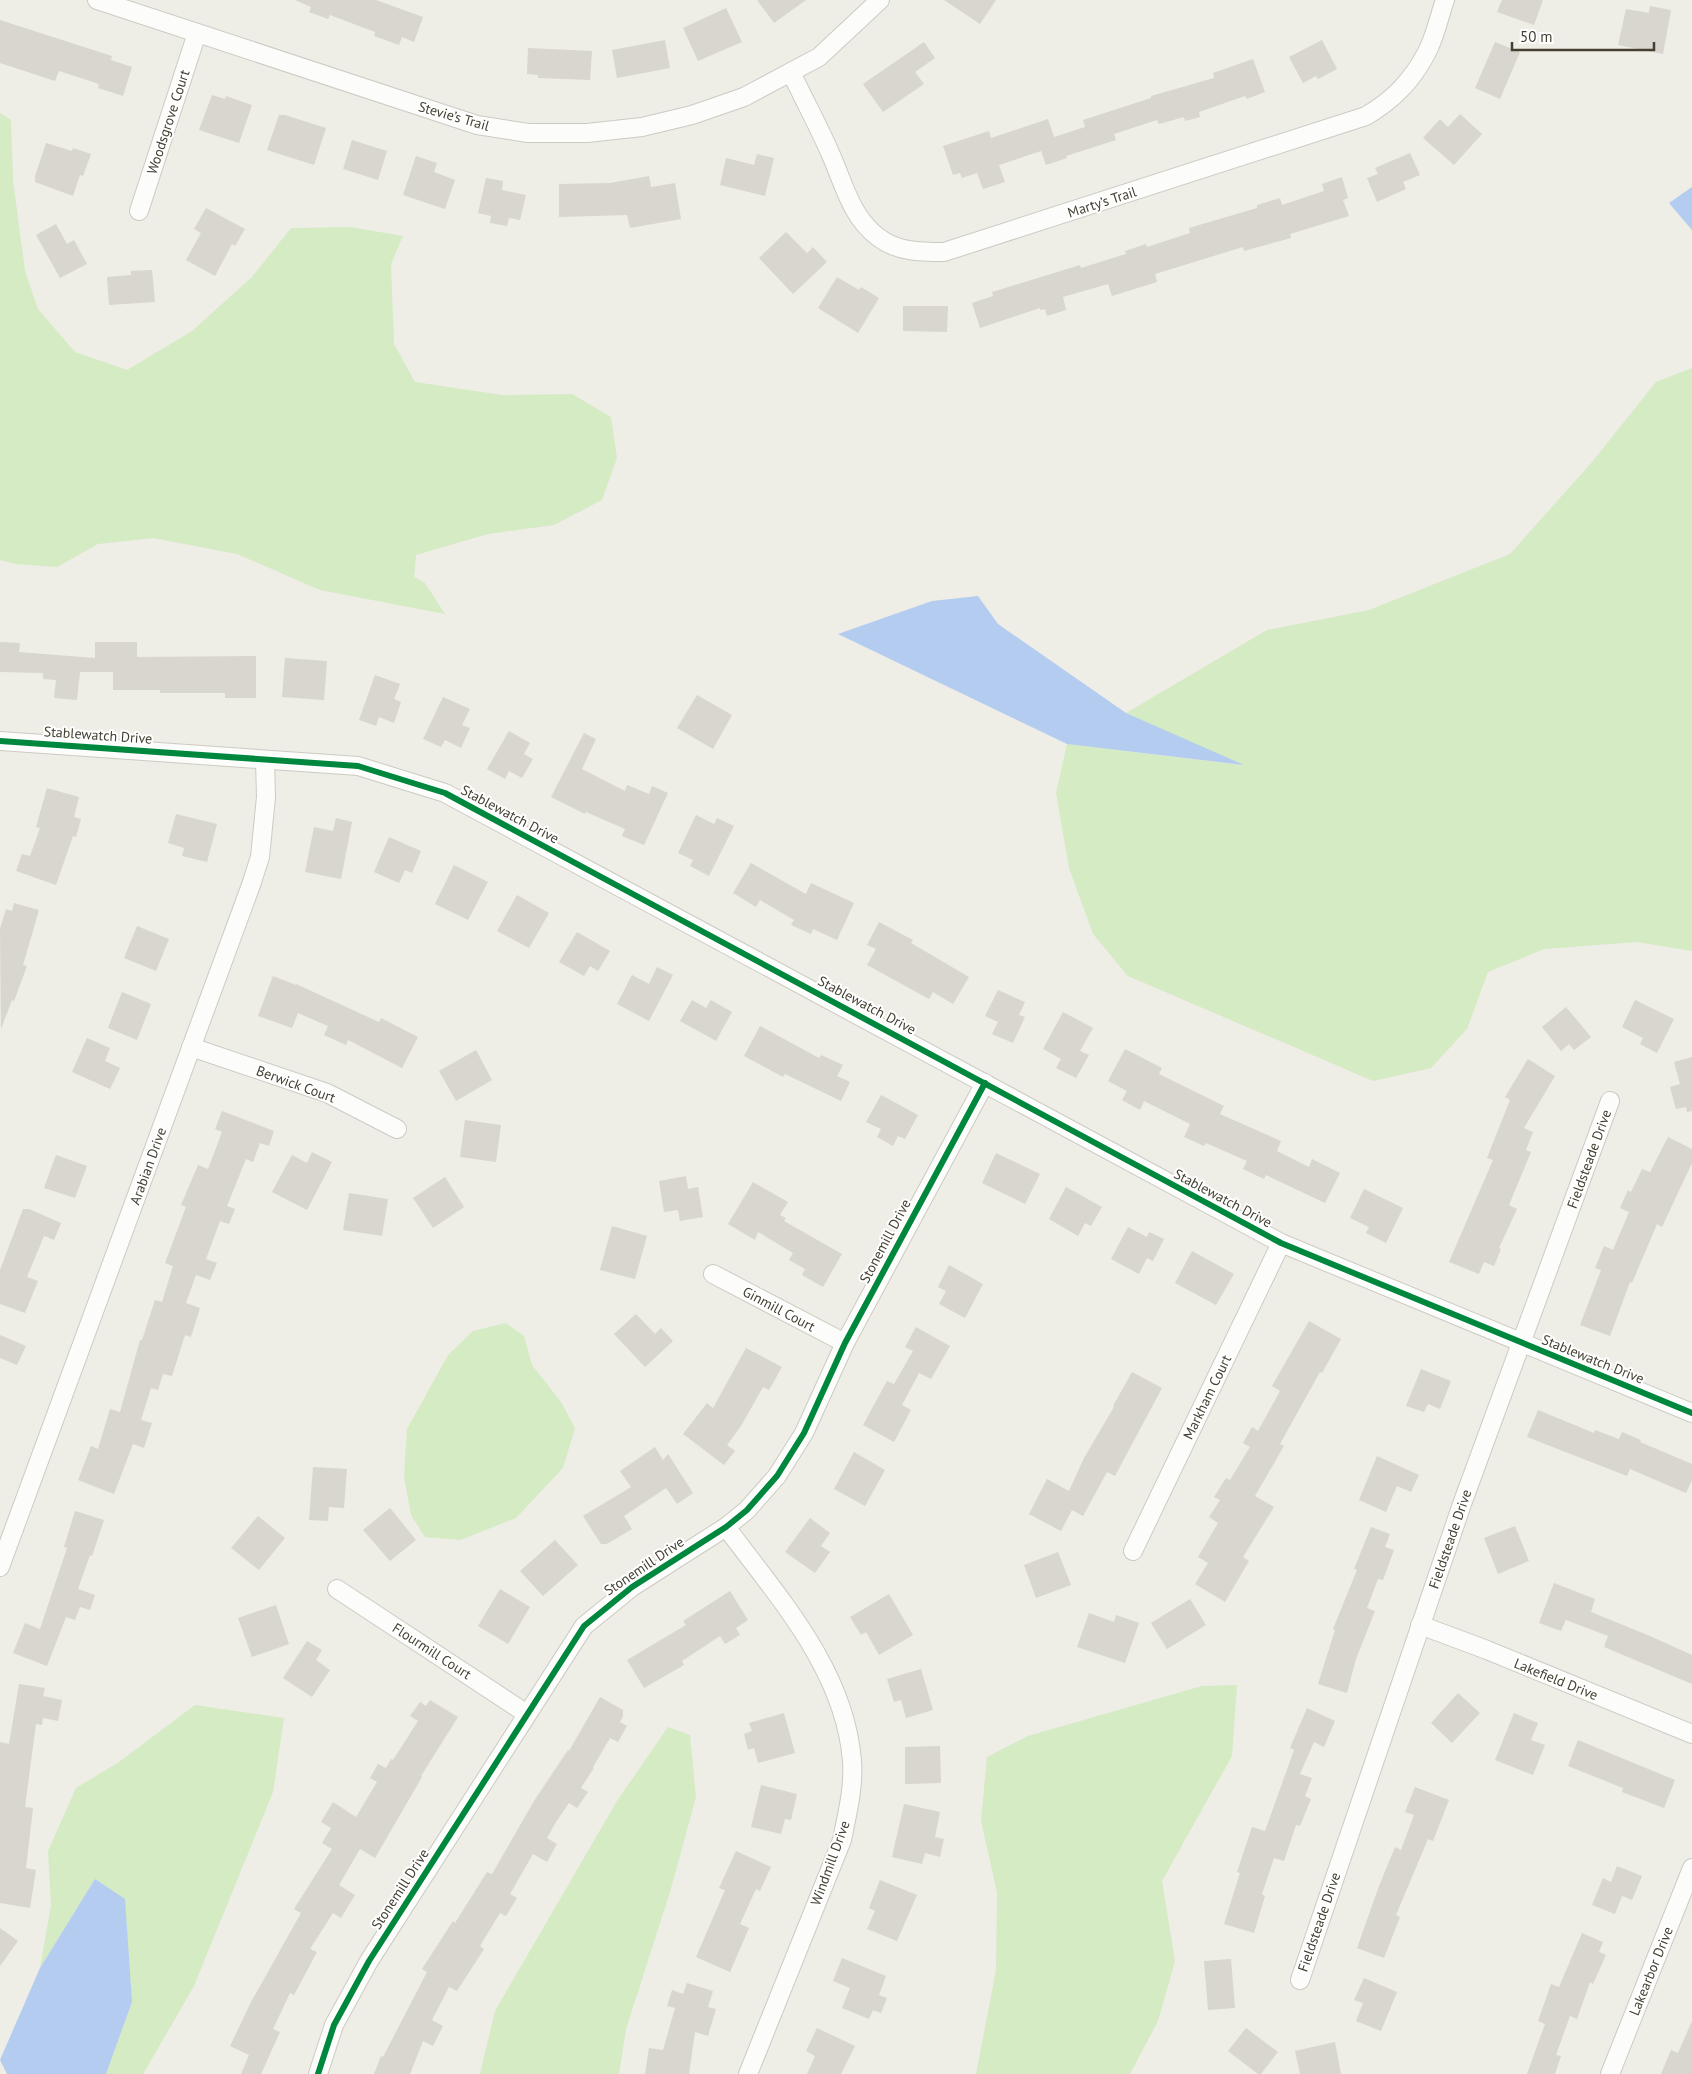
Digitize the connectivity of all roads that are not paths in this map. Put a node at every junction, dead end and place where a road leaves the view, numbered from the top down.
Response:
1 (97, 0) edge
2 (880, 0) edge
3 (1445, 0) edge
4 (197, 33) junction
5 (791, 72) junction
6 (139, 211) dead end
7 (0, 741) edge
8 (265, 760) junction
9 (192, 1047) junction
10 (985, 1083) junction
11 (1610, 1101) dead end
12 (397, 1130) dead end
13 (1282, 1243) junction
14 (713, 1274) dead end
15 (845, 1343) junction
16 (1521, 1343) junction
17 (1692, 1413) edge
18 (726, 1526) junction
19 (1133, 1551) dead end
20 (0, 1566) edge
21 (337, 1589) dead end
22 (1420, 1625) junction
23 (527, 1714) junction
24 (1692, 1734) edge
25 (1692, 1868) edge
26 (1300, 1980) dead end
27 (318, 2074) edge
28 (748, 2074) edge
29 (1610, 2074) edge

1 - 4 street, Stevie’s Trail
2 - 5 street, Stevie’s Trail
3 - 5 street, Marty’s Trail
4 - 5 street, Stevie’s Trail
4 - 6 street, Woodsgrove Court
7 - 8 street, Stablewatch Drive
8 - 9 street, Arabian Drive
8 - 10 street, Stablewatch Drive
9 - 12 street, Berwick Court
9 - 20 street, Arabian Drive
10 - 13 street, Stablewatch Drive
10 - 15 street, Stonemill Drive
11 - 16 street, Fieldsteade Drive
13 - 16 street, Stablewatch Drive
13 - 19 street, Markham Court
14 - 15 street, Ginmill Court
15 - 18 street, Stonemill Drive
16 - 17 street, Stablewatch Drive
16 - 22 street, Fieldsteade Drive
18 - 23 street, Stonemill Drive
18 - 28 street, Windmill Drive
21 - 23 street, Flourmill Court
22 - 24 street, Lakefield Drive
22 - 26 street, Fieldsteade Drive
23 - 27 street, Stonemill Drive
25 - 29 street, Lakearbor Drive

